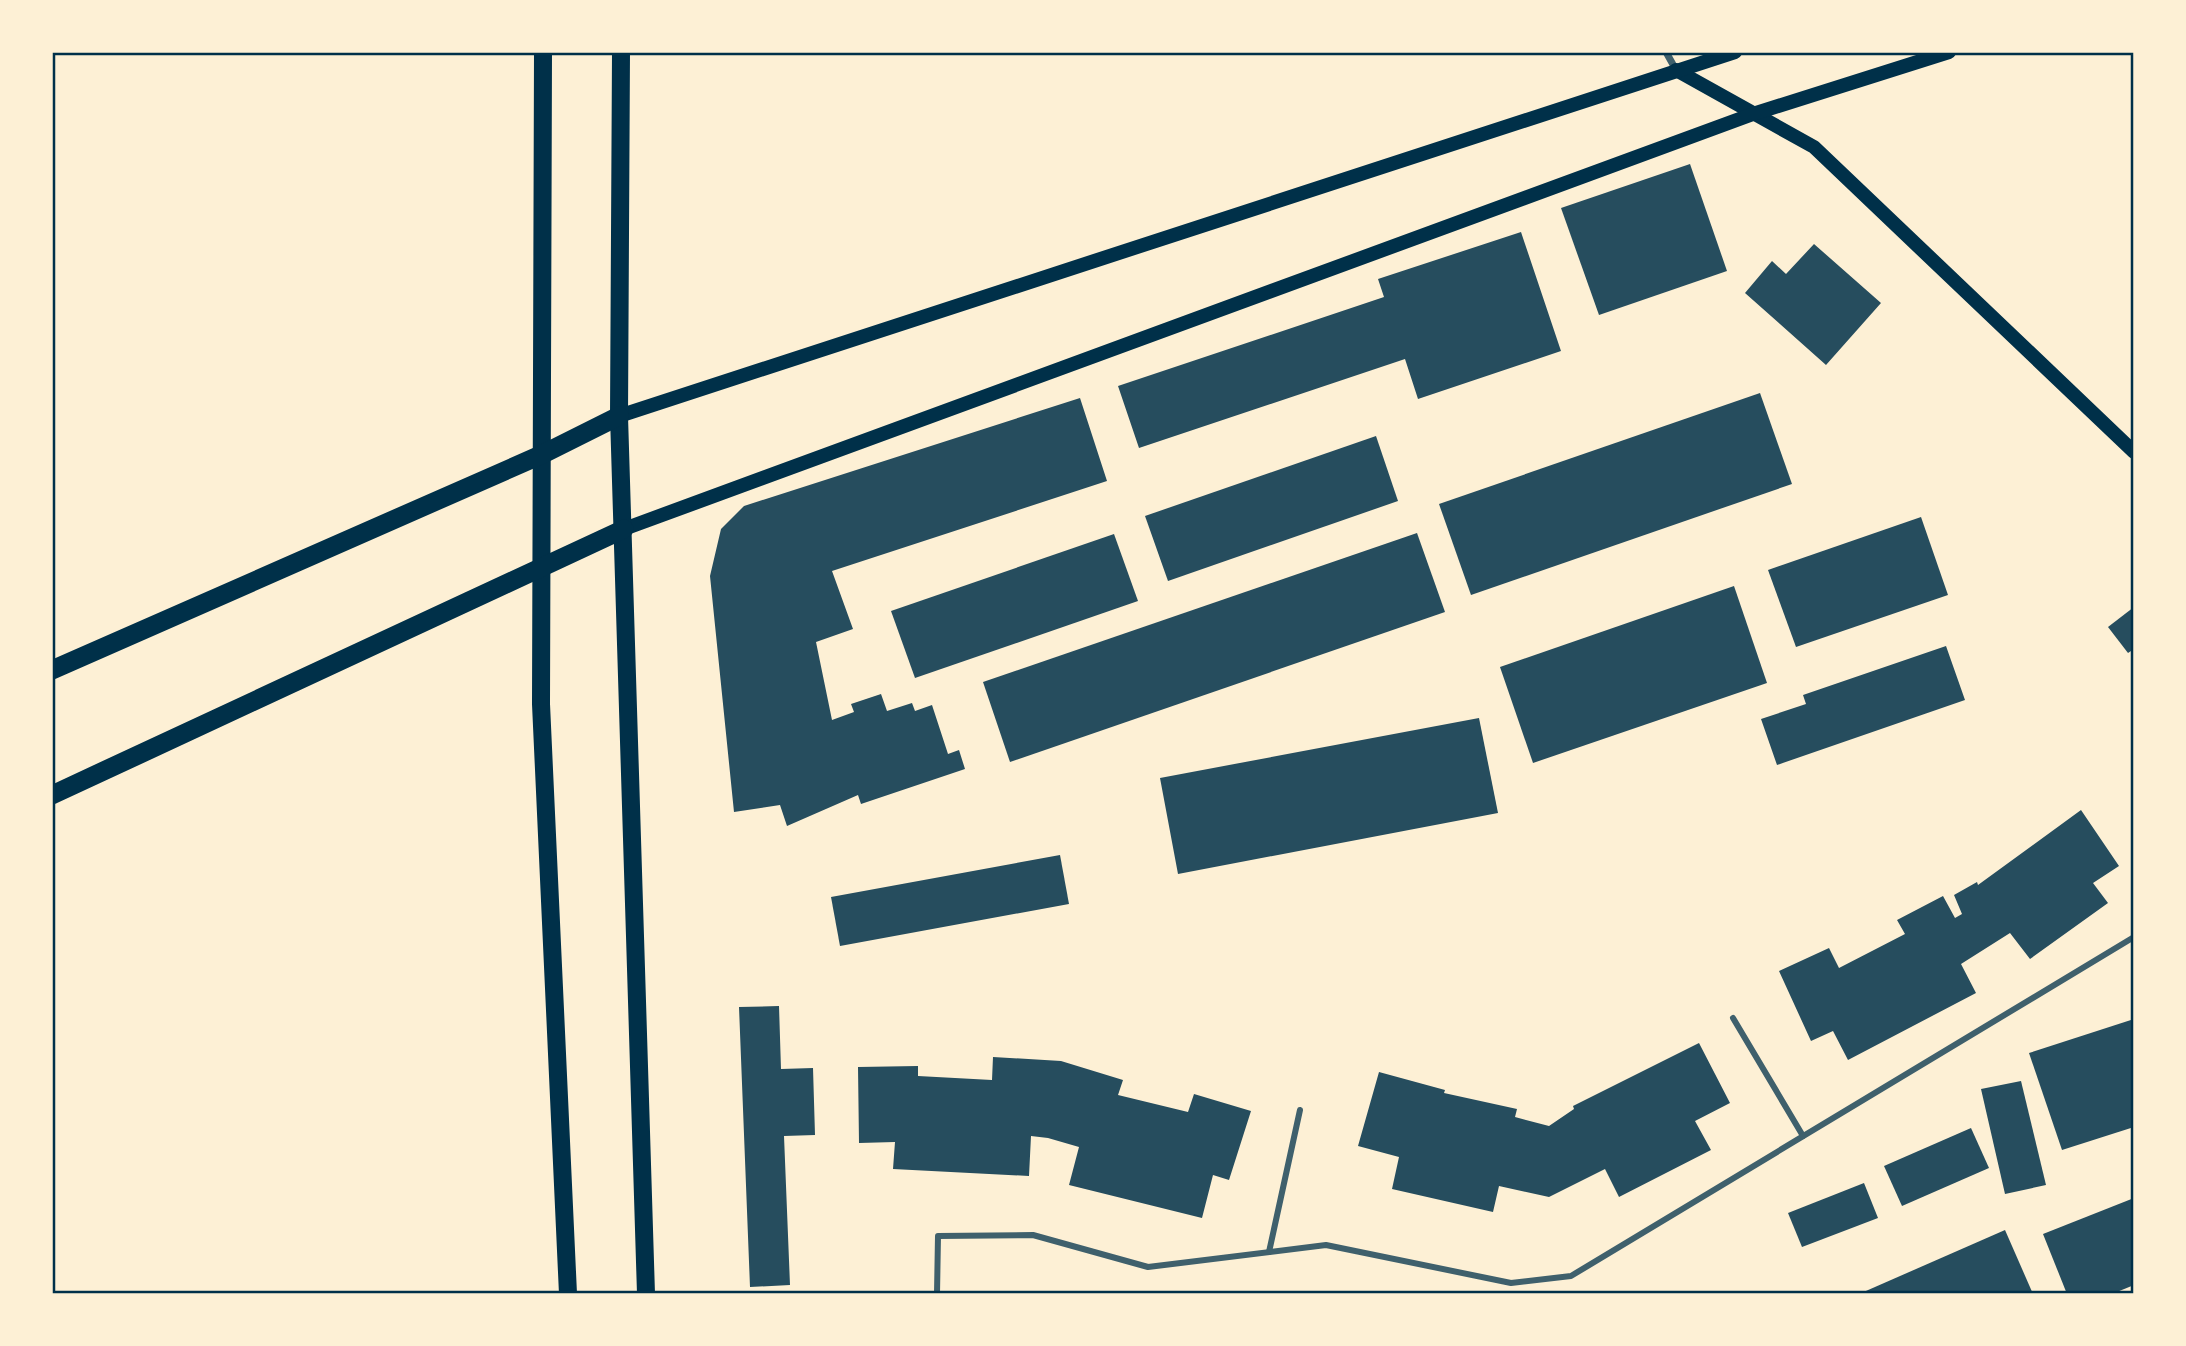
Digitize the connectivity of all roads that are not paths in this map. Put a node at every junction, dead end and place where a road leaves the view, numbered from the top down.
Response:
1 (543, 52) edge
2 (621, 52) edge
3 (1666, 52) edge
4 (1735, 52) edge
5 (1949, 52) edge
6 (1676, 70) junction
7 (1753, 114) junction
8 (619, 416) junction
9 (2133, 452) edge
10 (543, 454) junction
11 (624, 529) junction
12 (540, 568) junction
13 (52, 670) edge
14 (52, 795) edge
15 (2133, 937) edge
16 (1733, 1018) dead end
17 (1300, 1110) dead end
18 (1803, 1136) junction
19 (1269, 1252) junction
20 (568, 1293) edge
21 (646, 1293) edge
22 (937, 1293) edge

1 - 10 main road
2 - 8 main road
3 - 6 street
4 - 6 main road
5 - 7 main road
6 - 7 main road
6 - 8 main road
7 - 9 main road
7 - 11 main road
8 - 10 highway
8 - 11 main road
10 - 12 main road
10 - 13 highway
11 - 12 highway
11 - 21 main road
12 - 14 highway
12 - 20 main road
15 - 18 street
16 - 18 street
17 - 19 street
18 - 19 street
19 - 22 street

